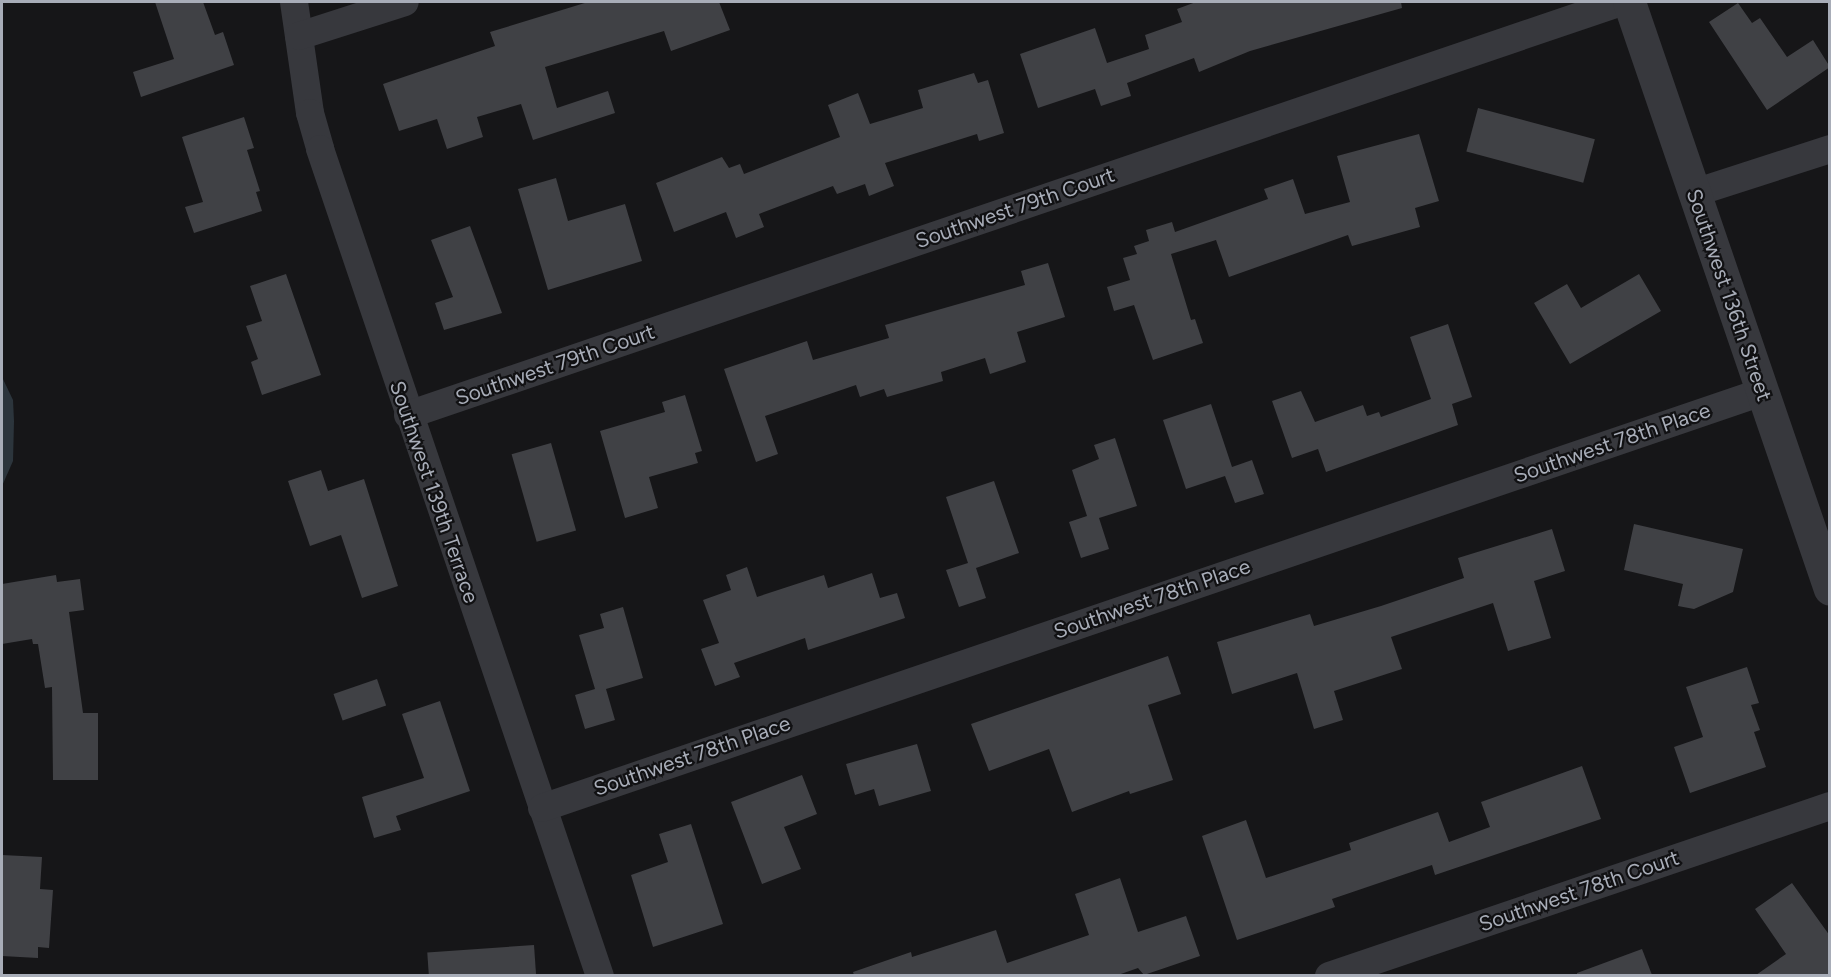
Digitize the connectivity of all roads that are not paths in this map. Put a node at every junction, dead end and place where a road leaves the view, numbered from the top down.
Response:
1 (294, 2) edge
2 (405, 2) edge
3 (1621, 2) edge
4 (1629, 2) edge
5 (299, 36) junction
6 (1830, 148) edge
7 (1694, 193) junction
8 (1762, 392) junction
9 (408, 415) junction
10 (1830, 589) edge
11 (1830, 806) edge
12 (542, 808) junction
13 (600, 975) edge
14 (1329, 975) edge

1 - 5 street, Southwest 139th Terrace
2 - 5 street
3 - 9 street, Southwest 79th Court
4 - 7 street, Southwest 136th Street
5 - 9 street, Southwest 139th Terrace
6 - 7 street
7 - 8 street, Southwest 136th Street
8 - 10 street, Southwest 136th Street
8 - 12 street, Southwest 78th Place
9 - 12 street, Southwest 139th Terrace
11 - 14 street, Southwest 78th Court
12 - 13 street, Southwest 139th Terrace

